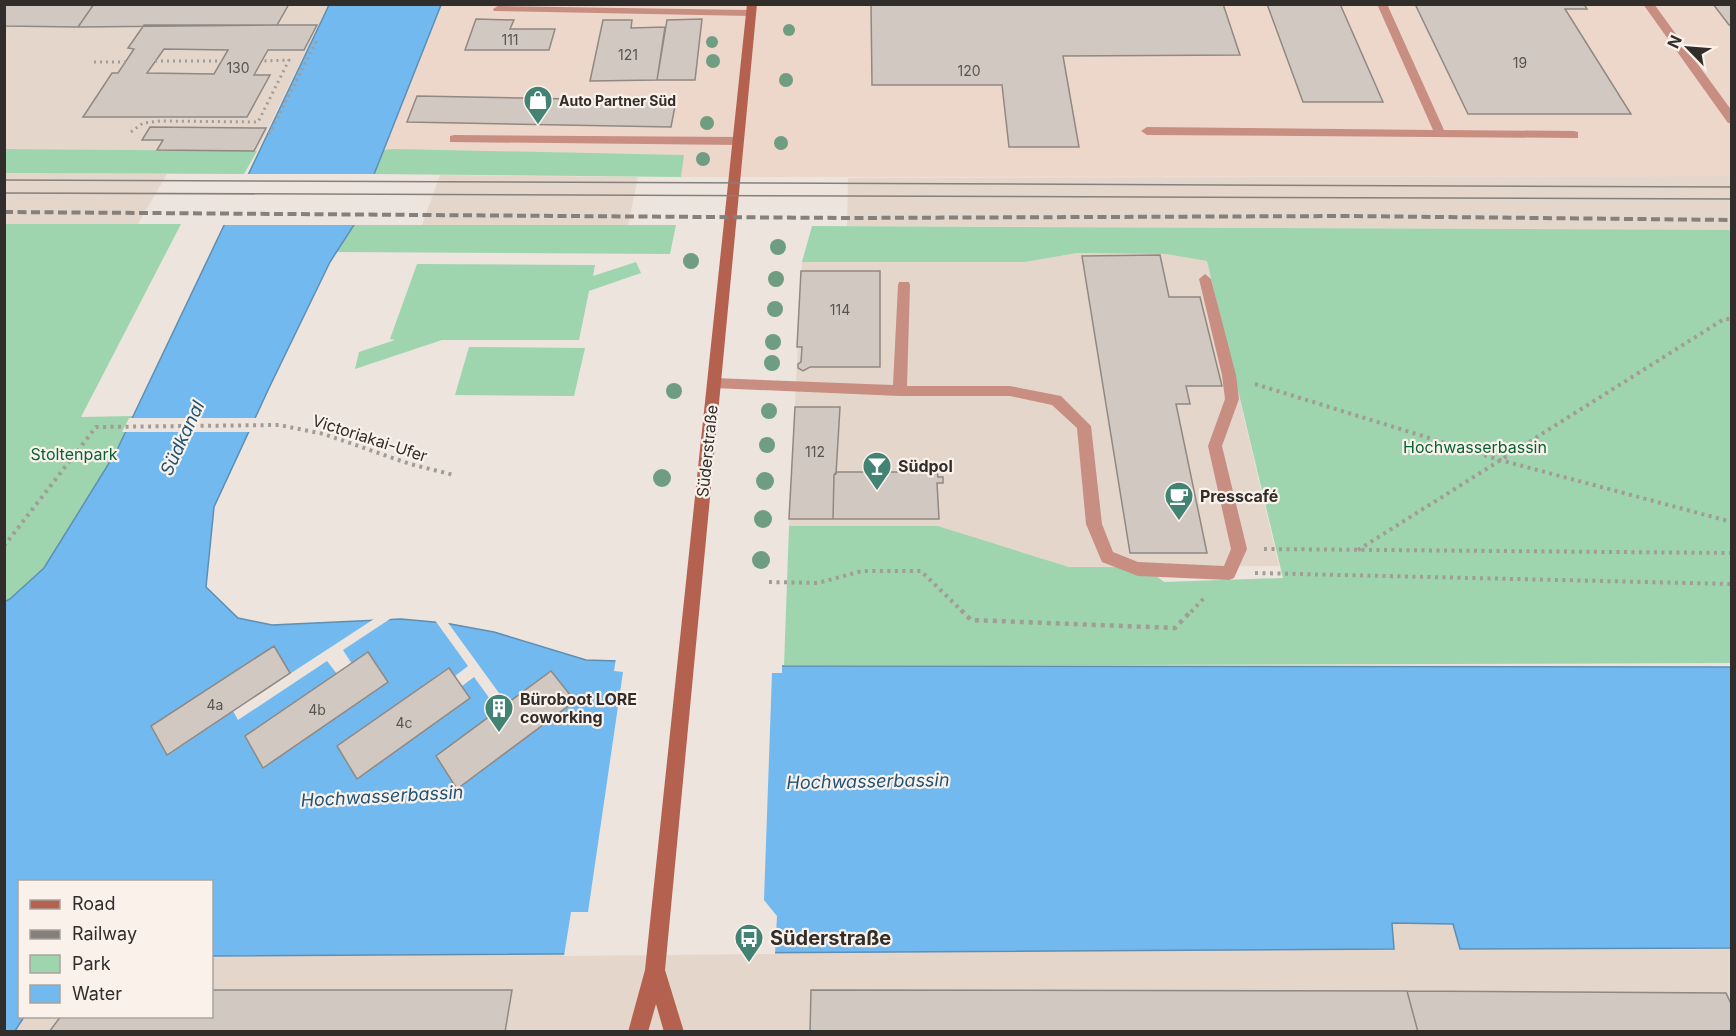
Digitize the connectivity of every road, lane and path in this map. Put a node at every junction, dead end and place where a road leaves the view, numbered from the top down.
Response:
1 (1382, 4) edge
2 (1648, 4) edge
3 (675, 8) edge
4 (498, 9) dead end
5 (751, 9) edge
6 (318, 38) dead end
7 (155, 61) dead end
8 (222, 61) dead end
9 (262, 61) dead end
10 (94, 62) dead end
11 (126, 62) dead end
12 (1731, 120) edge
13 (1147, 131) dead end
14 (131, 132) dead end
15 (269, 134) dead end
16 (1440, 134) junction
17 (1574, 135) dead end
18 (454, 139) dead end
19 (738, 141) junction
20 (1205, 279) dead end
21 (904, 285) dead end
22 (1731, 319) edge
23 (1229, 375) junction
24 (714, 383) junction
25 (900, 391) junction
26 (1500, 460) junction
27 (454, 475) dead end
28 (1731, 522) edge
29 (4, 546) edge
30 (1239, 549) junction
31 (1358, 550) junction
32 (1731, 553) edge
33 (1229, 573) junction
34 (769, 582) dead end
35 (1731, 584) edge
36 (655, 970) junction
37 (638, 1032) edge
38 (674, 1032) edge

1 - 16 street
2 - 12 street
3 - 4 street
3 - 5 street
5 - 19 main road, Süderstraße
6 - 15 path
7 - 8 path
9 - 14 path
10 - 11 path
13 - 16 street
16 - 17 street
18 - 19 street
19 - 24 main road, Süderstraße
20 - 23 street
21 - 25 street
22 - 26 path
23 - 26 path
23 - 30 street
24 - 25 street
24 - 36 main road, Süderstraße
25 - 33 street
26 - 28 path
26 - 31 path
27 - 29 path, Victoriakai-Ufer
30 - 31 path
30 - 33 street
31 - 32 path
33 - 34 path
33 - 35 path
36 - 37 main road, Süderstraße
36 - 38 main road, Süderstraße

